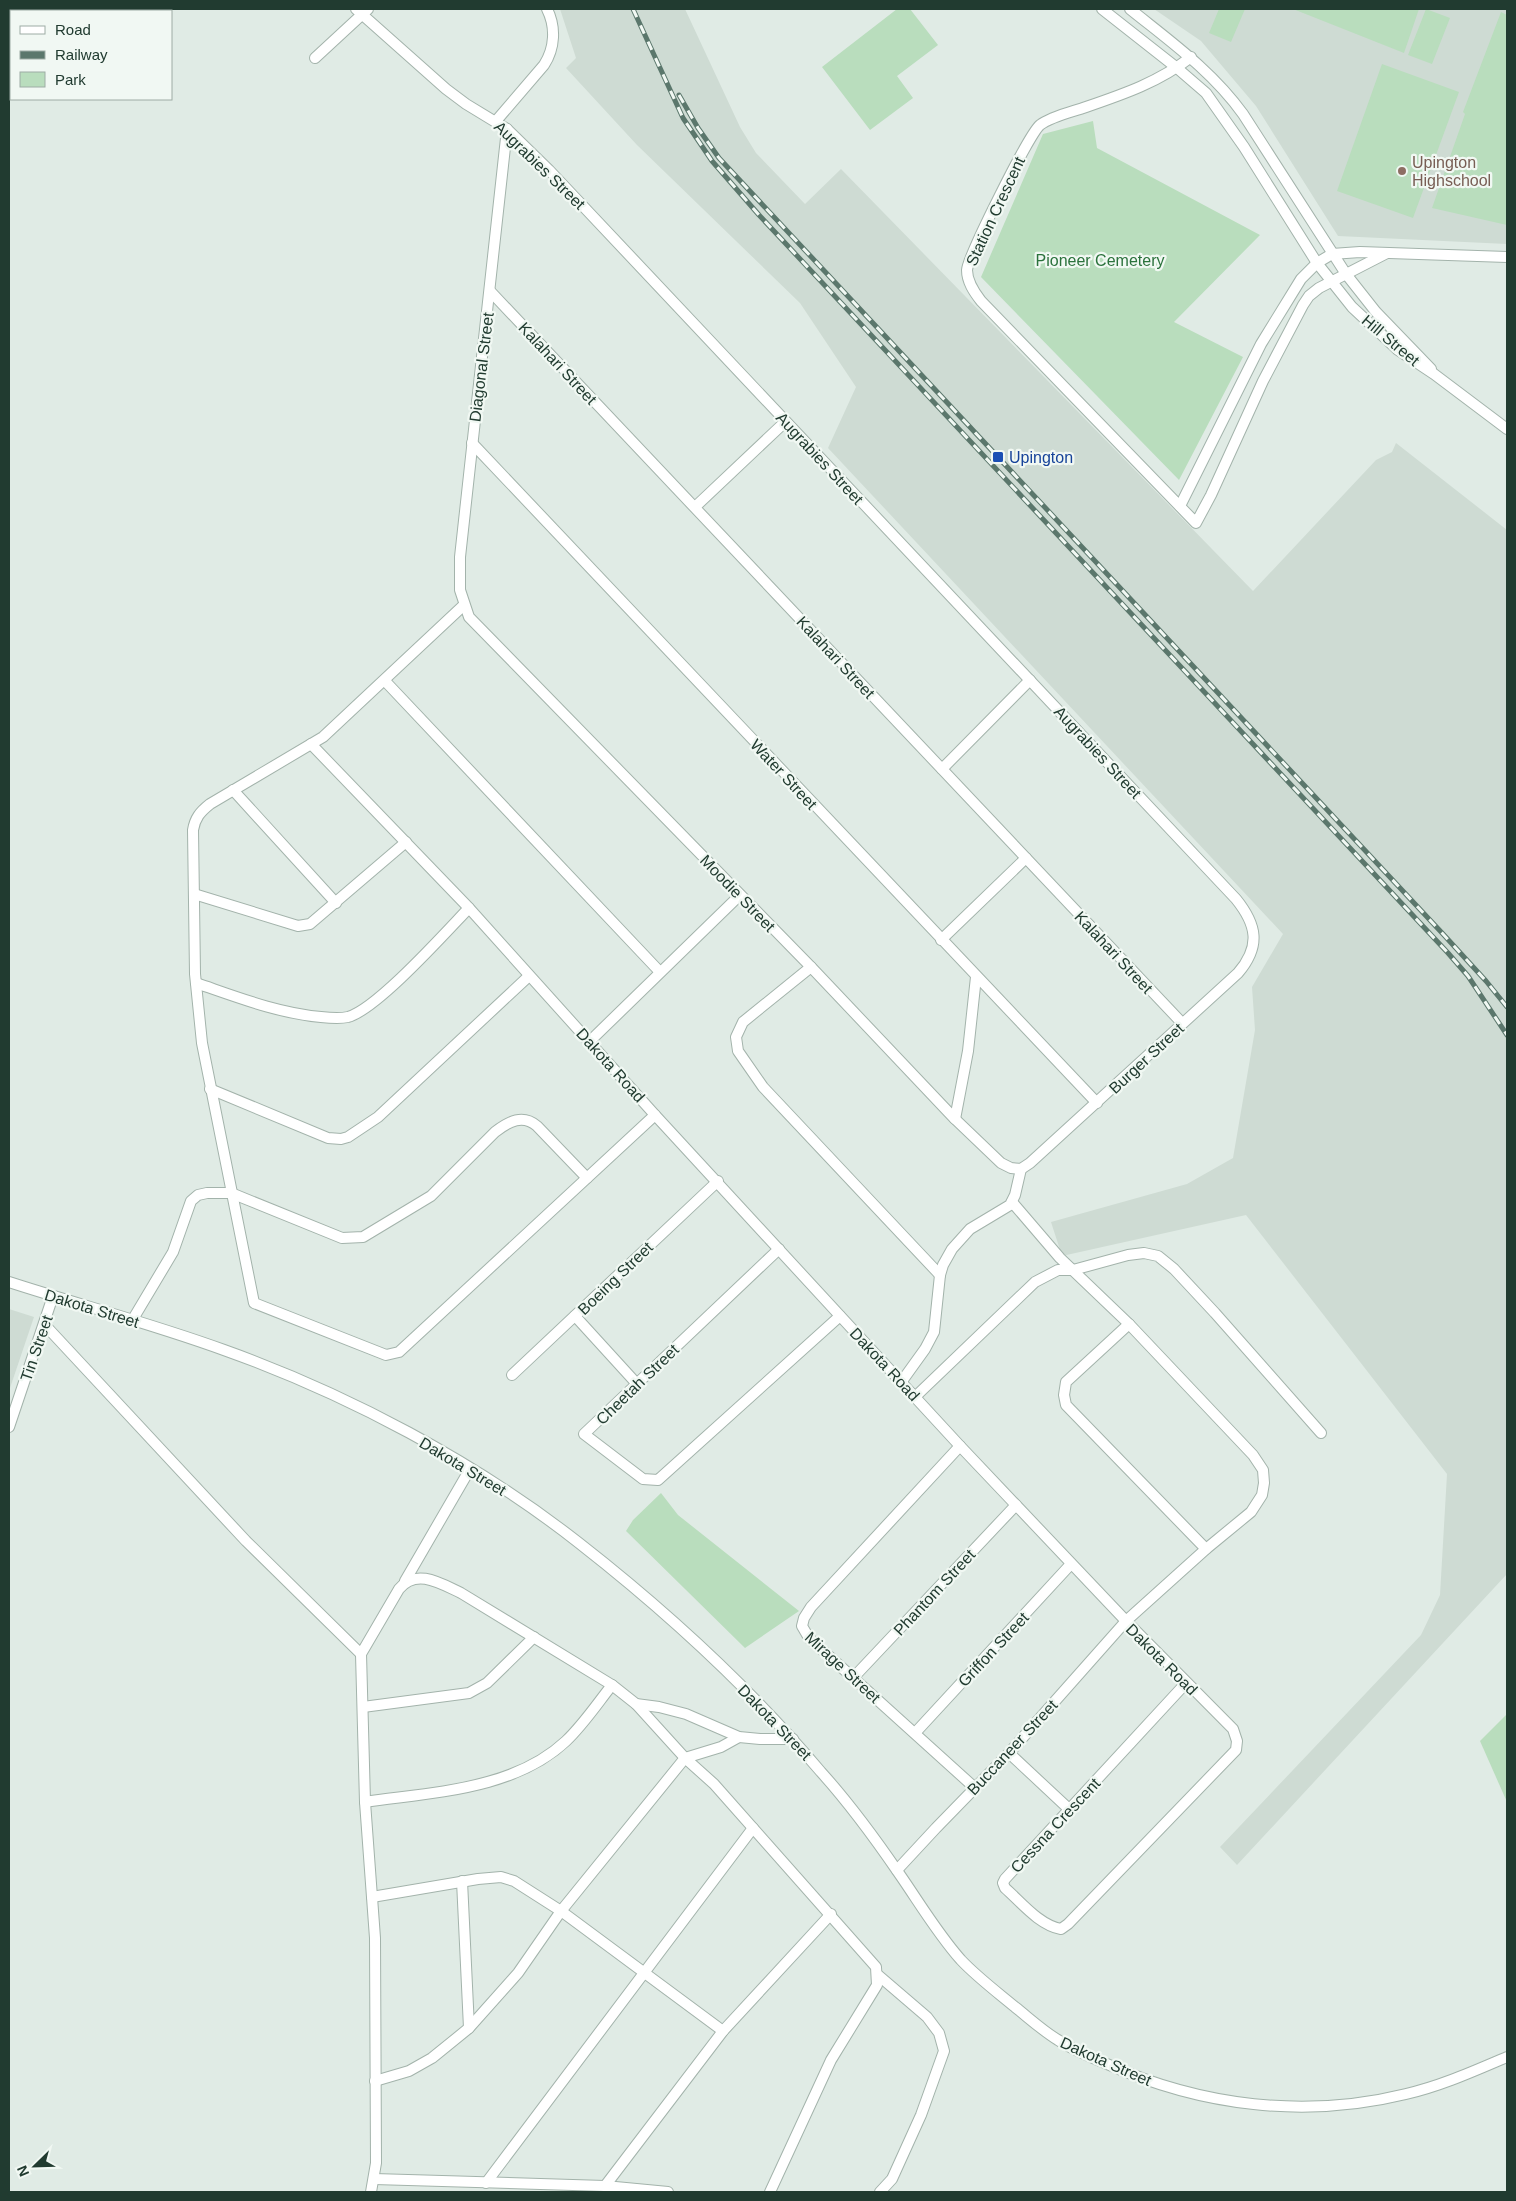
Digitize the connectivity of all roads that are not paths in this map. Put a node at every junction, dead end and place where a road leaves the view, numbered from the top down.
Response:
1 (547, 9) edge
2 (1102, 9) edge
3 (1130, 9) edge
4 (362, 11) edge
5 (1191, 57) junction
6 (316, 58) dead end
7 (1177, 68) junction
8 (496, 120) junction
9 (507, 129) junction
10 (1387, 252) junction
11 (1332, 254) junction
12 (1507, 257) edge
13 (1317, 263) junction
14 (1346, 274) junction
15 (1330, 282) junction
16 (490, 291) junction
17 (1434, 374) junction
18 (785, 422) junction
19 (1507, 429) edge
20 (472, 443) junction
21 (1180, 506) junction
22 (695, 507) junction
23 (464, 605) junction
24 (1030, 680) junction
25 (384, 681) junction
26 (311, 744) junction
27 (942, 769) junction
28 (233, 790) junction
29 (406, 842) junction
30 (1026, 858) junction
31 (194, 894) junction
32 (740, 895) junction
33 (336, 903) junction
34 (469, 908) junction
35 (1254, 935) joint
36 (941, 940) junction
37 (811, 967) junction
38 (660, 972) junction
39 (528, 976) junction
40 (976, 977) junction
41 (196, 983) junction
42 (1182, 1023) junction
43 (590, 1041) junction
44 (210, 1089) junction
45 (1097, 1103) junction
46 (655, 1115) junction
47 (955, 1119) junction
48 (1021, 1168) junction
49 (587, 1178) junction
50 (718, 1181) junction
51 (231, 1194) junction
52 (1012, 1202) junction
53 (779, 1249) junction
54 (1073, 1270) junction
55 (940, 1275) junction
56 (9, 1282) edge
57 (53, 1296) junction
58 (575, 1316) junction
59 (840, 1316) junction
60 (133, 1320) junction
61 (44, 1324) junction
62 (1128, 1324) junction
63 (512, 1375) dead end
64 (902, 1382) junction
65 (637, 1384) junction
66 (916, 1396) junction
67 (9, 1427) edge
68 (1321, 1433) dead end
69 (960, 1446) junction
70 (470, 1470) junction
71 (1016, 1505) junction
72 (1206, 1549) junction
73 (1071, 1564) junction
74 (405, 1581) junction
75 (1126, 1621) junction
76 (534, 1637) junction
77 (360, 1654) junction
78 (852, 1678) junction
79 (1186, 1682) junction
80 (612, 1685) junction
81 (636, 1704) junction
82 (363, 1707) junction
83 (915, 1733) junction
84 (739, 1737) junction
85 (793, 1739) junction
86 (1236, 1750) joint
87 (1009, 1753) junction
88 (685, 1758) junction
89 (975, 1788) junction
90 (365, 1802) junction
91 (1070, 1810) junction
92 (753, 1828) junction
93 (897, 1870) junction
94 (462, 1881) junction
95 (372, 1897) junction
96 (561, 1911) junction
97 (831, 1914) junction
98 (644, 1972) junction
99 (878, 1975) junction
100 (469, 2028) junction
101 (723, 2031) junction
102 (1505, 2059) edge
103 (375, 2081) junction
104 (374, 2179) junction
105 (486, 2183) junction
106 (605, 2186) junction
107 (372, 2192) edge
108 (668, 2192) edge
109 (770, 2192) edge
110 (880, 2192) edge

1 - 8 street
2 - 7 street, Hill Street
3 - 5 street, Hill Street
4 - 6 street
4 - 8 street, Augrabies Street
5 - 7 street, Station Crescent
5 - 11 street, Hill Street
7 - 13 street, Hill Street
7 - 21 street, Station Crescent
8 - 9 street, Augrabies Street
9 - 16 street, Diagonal Street
9 - 18 street, Augrabies Street
10 - 11 street
10 - 12 street
10 - 14 street, Station Crescent
11 - 13 street
11 - 14 street, Hill Street
13 - 15 street, Hill Street
13 - 21 street
14 - 15 street, Station Crescent
14 - 17 street, Hill Street
15 - 17 street, Hill Street
15 - 21 street, Station Crescent
16 - 20 street, Diagonal Street
16 - 22 street, Kalahari Street
17 - 19 street
18 - 22 street
18 - 24 street, Augrabies Street
20 - 23 street, Diagonal Street
20 - 36 street, Water Street
22 - 27 street, Kalahari Street
23 - 25 street
23 - 32 street, Moodie Street
24 - 27 street
24 - 35 street, Augrabies Street
25 - 26 street
25 - 38 street
26 - 28 street
26 - 29 street, Dakota Road
27 - 30 street, Kalahari Street
28 - 31 street
28 - 33 street
29 - 33 street
29 - 34 street, Dakota Road
30 - 36 street
30 - 42 street, Kalahari Street
31 - 33 street
31 - 41 street
32 - 37 street, Moodie Street
32 - 38 street
34 - 39 street, Dakota Road
34 - 41 street
35 - 42 street, Burger Street
36 - 40 street, Water Street
37 - 47 street, Moodie Street
37 - 55 street
38 - 43 street
39 - 43 street, Dakota Road
39 - 44 street
40 - 45 street, Water Street
40 - 47 street
41 - 44 street
42 - 45 street, Burger Street
43 - 46 street, Dakota Road
44 - 51 street
45 - 48 street, Burger Street
46 - 49 street
46 - 50 street, Dakota Road
47 - 48 street, Moodie Street
48 - 52 street
49 - 51 street
49 - 51 street
50 - 53 street, Dakota Road
50 - 58 street, Boeing Street
51 - 60 street
52 - 54 street, Buccaneer Street
52 - 55 street
53 - 59 street, Dakota Road
53 - 65 street, Cheetah Street
54 - 62 street, Buccaneer Street
54 - 66 street
54 - 68 street
55 - 64 street
56 - 57 street, Dakota Street
57 - 60 street, Dakota Street
57 - 61 street, Tin Street
58 - 63 street, Boeing Street
58 - 65 street
59 - 64 street, Dakota Road
59 - 65 street, Cheetah Street
60 - 70 street, Dakota Street
61 - 67 street, Tin Street
61 - 77 street
62 - 72 street, Buccaneer Street
62 - 72 street
64 - 66 street, Dakota Road
66 - 69 street, Dakota Road
69 - 71 street, Dakota Road
69 - 78 street, Mirage Street
70 - 74 street
70 - 85 street, Dakota Street
71 - 73 street, Dakota Road
71 - 78 street, Phantom Street
72 - 75 street, Buccaneer Street
73 - 75 street, Dakota Road
73 - 83 street, Griffon Street
74 - 76 street
74 - 77 street
75 - 79 street, Dakota Road
75 - 87 street, Buccaneer Street
76 - 80 street
76 - 82 street
77 - 82 street
78 - 83 street, Mirage Street
79 - 86 street, Dakota Road
79 - 91 street, Cessna Crescent
80 - 81 street
80 - 90 street
81 - 84 street
81 - 88 street
82 - 90 street
83 - 89 street, Mirage Street
84 - 85 street
84 - 88 street
85 - 93 street, Dakota Street
86 - 91 street, Cessna Crescent
87 - 89 street, Buccaneer Street
87 - 91 street
88 - 92 street
88 - 96 street
89 - 93 street, Buccaneer Street
90 - 95 street
92 - 97 street
92 - 98 street
93 - 102 street, Dakota Street
94 - 95 street
94 - 96 street
94 - 100 street
95 - 103 street
96 - 98 street
96 - 100 street
97 - 99 street
97 - 101 street
98 - 101 street
98 - 105 street
99 - 109 street
99 - 110 street
100 - 103 street
101 - 106 street
103 - 104 street
104 - 105 street
104 - 107 street
105 - 106 street
106 - 108 street

